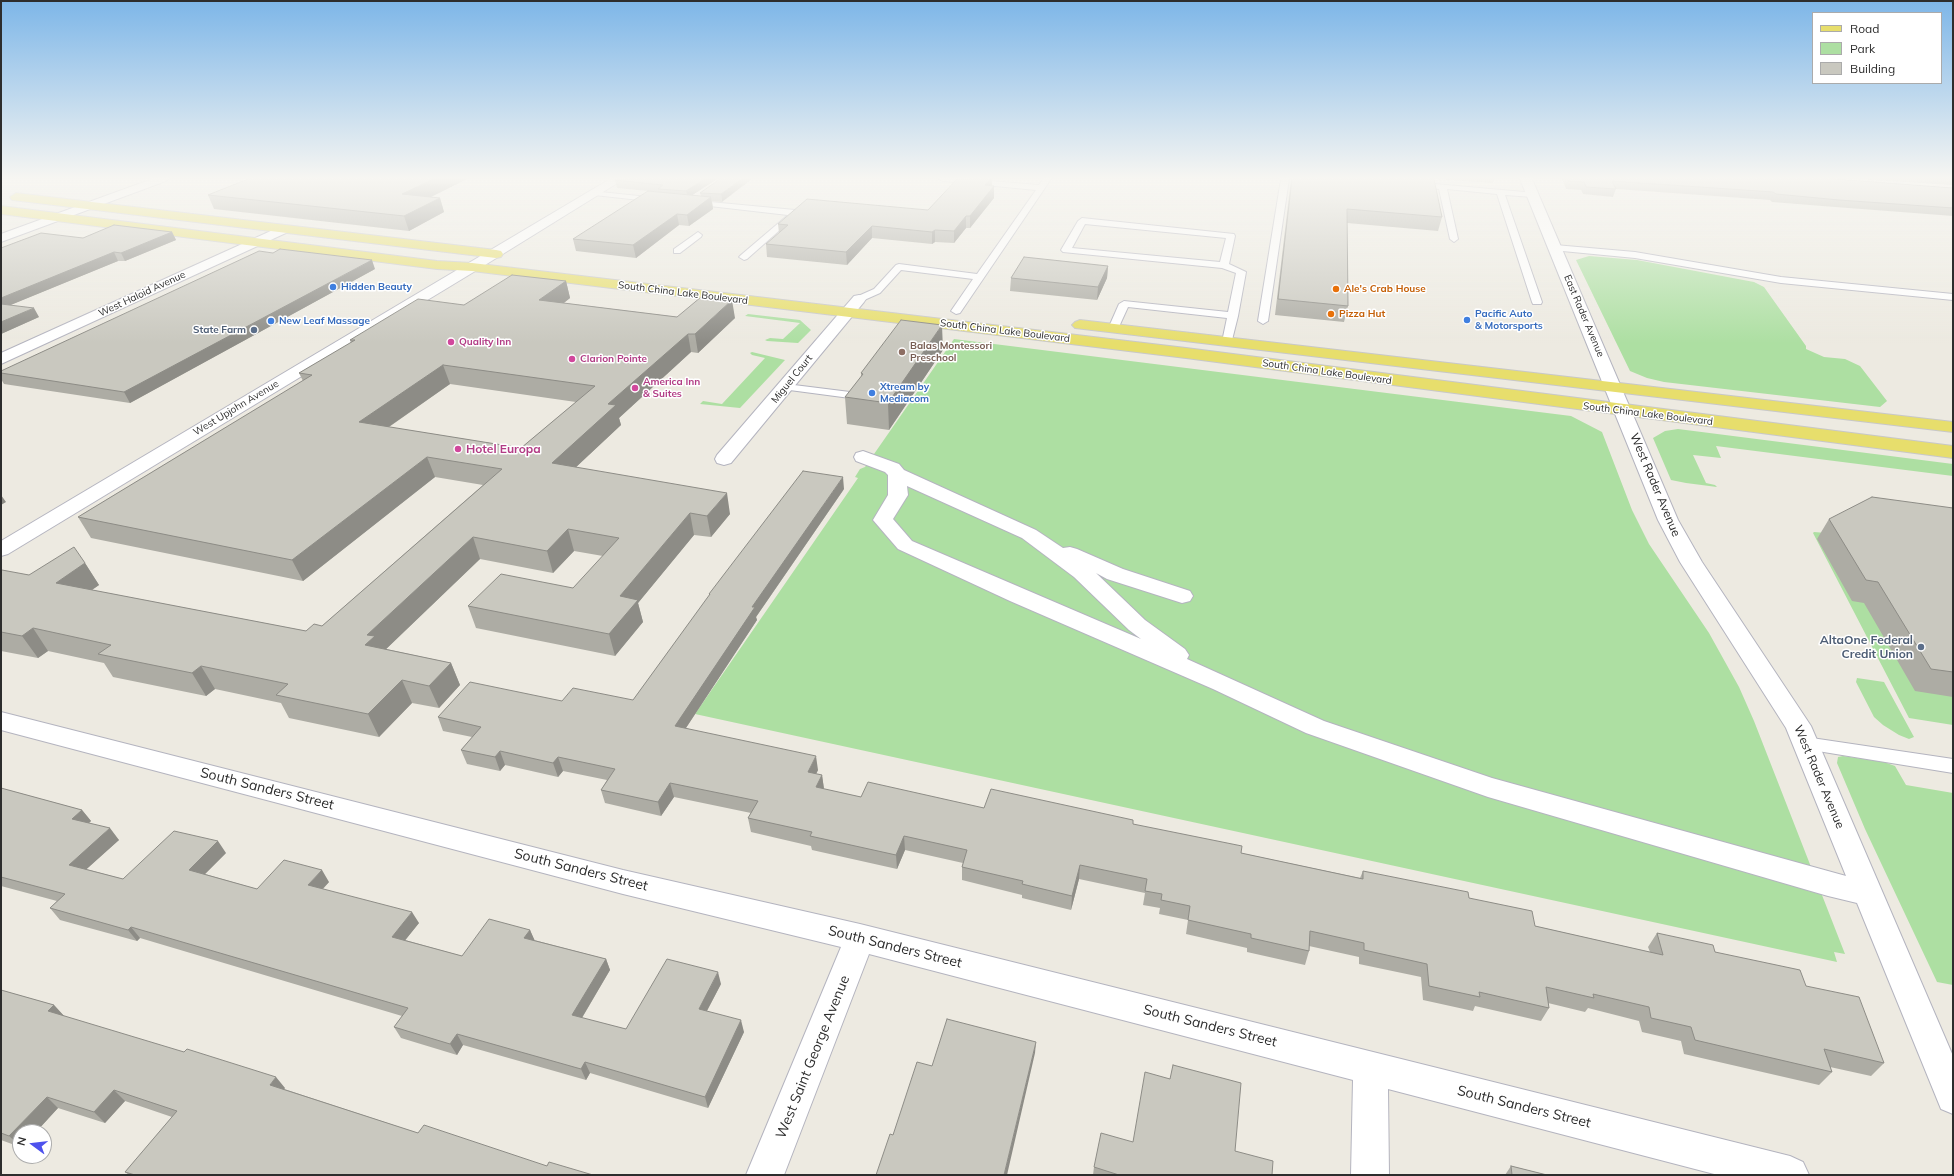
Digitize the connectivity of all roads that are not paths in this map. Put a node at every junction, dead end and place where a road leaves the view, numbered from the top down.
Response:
1 (12, 234) edge
2 (188, 234) edge
3 (273, 234) edge
4 (325, 234) edge
5 (526, 234) edge
6 (771, 234) edge
7 (1010, 234) edge
8 (1075, 234) edge
9 (1208, 234) edge
10 (1276, 234) edge
11 (1453, 234) edge
12 (1514, 234) edge
13 (1549, 234) edge
14 (698, 235) dead end
15 (1, 238) edge
16 (1454, 239) dead end
17 (256, 242) junction
18 (1555, 248) junction
19 (677, 251) dead end
20 (493, 254) junction
21 (514, 257) dead end
22 (744, 257) dead end
23 (1224, 265) junction
24 (472, 266) junction
25 (980, 277) junction
26 (1953, 297) edge
27 (1537, 302) dead end
28 (850, 303) junction
29 (889, 303) dead end
30 (941, 309) dead end
31 (956, 311) junction
32 (972, 313) dead end
33 (1233, 316) junction
34 (1262, 321) dead end
35 (1066, 323) dead end
36 (1113, 329) junction
37 (1227, 342) junction
38 (1, 359) edge
39 (786, 387) junction
40 (1614, 387) junction
41 (850, 395) edge
42 (1623, 410) junction
43 (1953, 427) edge
44 (1953, 452) edge
45 (863, 457) dead end
46 (724, 459) dead end
47 (897, 474) junction
48 (1029, 534) junction
49 (1, 550) edge
50 (1182, 596) dead end
51 (1222, 683) junction
52 (1, 721) edge
53 (1805, 743) junction
54 (1953, 766) edge
55 (1868, 893) junction
56 (860, 938) junction
57 (1370, 1067) junction
58 (1953, 1097) edge
59 (765, 1175) edge
60 (1370, 1175) edge
61 (1790, 1175) edge

1 - 15 street
2 - 17 main road, South China Lake Boulevard
3 - 17 street, West Haloid Avenue
4 - 20 main road, South China Lake Boulevard
5 - 20 street, West Upjohn Avenue
6 - 22 lane
7 - 25 lane
8 - 23 lane
9 - 23 lane
10 - 34 lane
11 - 16 lane
12 - 27 lane
13 - 18 street, East Rader Avenue
14 - 19 lane
17 - 24 main road, South China Lake Boulevard
17 - 38 street, West Haloid Avenue
18 - 26 lane
18 - 40 street, East Rader Avenue
20 - 21 main road, South China Lake Boulevard
20 - 24 street, West Upjohn Avenue
23 - 33 lane
24 - 28 main road, South China Lake Boulevard
24 - 49 street, West Upjohn Avenue
25 - 28 lane
25 - 31 lane
28 - 29 main road, South China Lake Boulevard
28 - 39 street, Miguel Court
28 - 42 main road, South China Lake Boulevard
30 - 31 main road, South China Lake Boulevard
31 - 32 main road, South China Lake Boulevard
33 - 36 lane
33 - 37 lane
35 - 36 main road, South China Lake Boulevard
36 - 37 main road, South China Lake Boulevard
37 - 40 main road, South China Lake Boulevard
39 - 41 lane
39 - 46 street, Miguel Court
40 - 42 street, West Rader Avenue
40 - 43 main road, South China Lake Boulevard
42 - 44 main road, South China Lake Boulevard
42 - 53 street, West Rader Avenue
45 - 47 street
47 - 48 street
47 - 51 street
48 - 50 street
48 - 51 street
51 - 55 street
52 - 56 street, South Sanders Street
53 - 54 lane
53 - 55 street, West Rader Avenue
55 - 58 street, West Rader Avenue
56 - 57 street, South Sanders Street
56 - 59 street, West Saint George Avenue
57 - 60 street
57 - 61 street, South Sanders Street

